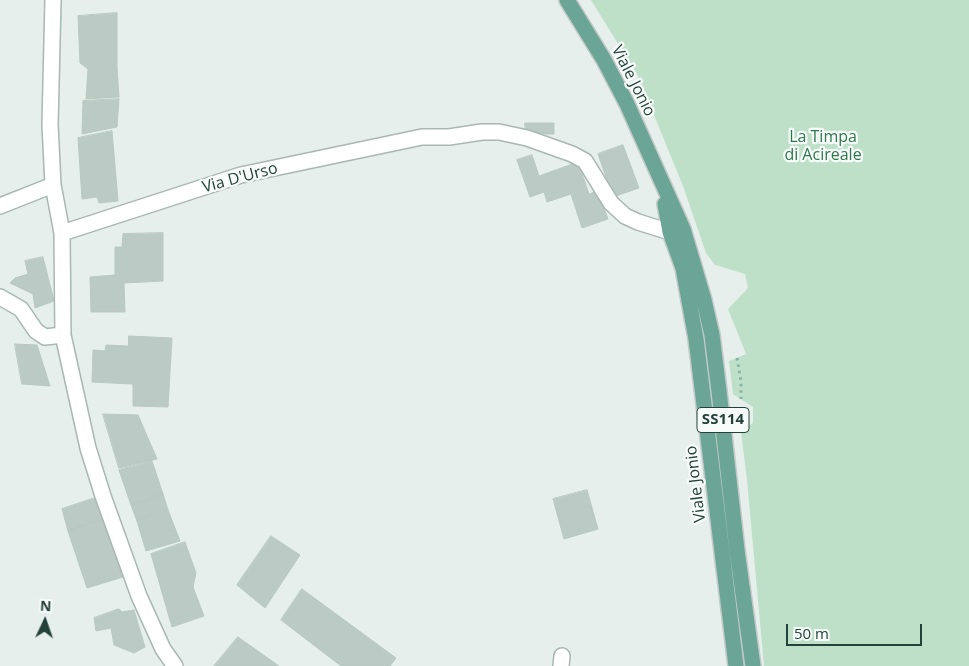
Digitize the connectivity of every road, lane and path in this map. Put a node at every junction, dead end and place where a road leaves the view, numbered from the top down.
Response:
1 (53, 0) edge
2 (567, 0) edge
3 (661, 181) junction
4 (53, 185) junction
5 (0, 206) edge
6 (670, 232) junction
7 (62, 233) junction
8 (0, 297) edge
9 (63, 335) junction
10 (737, 358) dead end
11 (741, 399) dead end
12 (738, 550) junction
13 (175, 666) edge
14 (736, 666) edge
15 (745, 666) edge
16 (753, 666) edge

1 - 4 street
2 - 3 main road, Viale Jonio / SS114
3 - 6 main road, Viale Jonio / SS114
3 - 12 main road, Viale Jonio / SS114
4 - 5 street
4 - 7 street
6 - 7 street, Via D'Urso
6 - 14 main road, Viale Jonio / SS114
7 - 9 street
8 - 9 street
9 - 13 street
10 - 11 path
12 - 15 main road, Viale Jonio
12 - 16 main road, Viale Jonio / SS114

